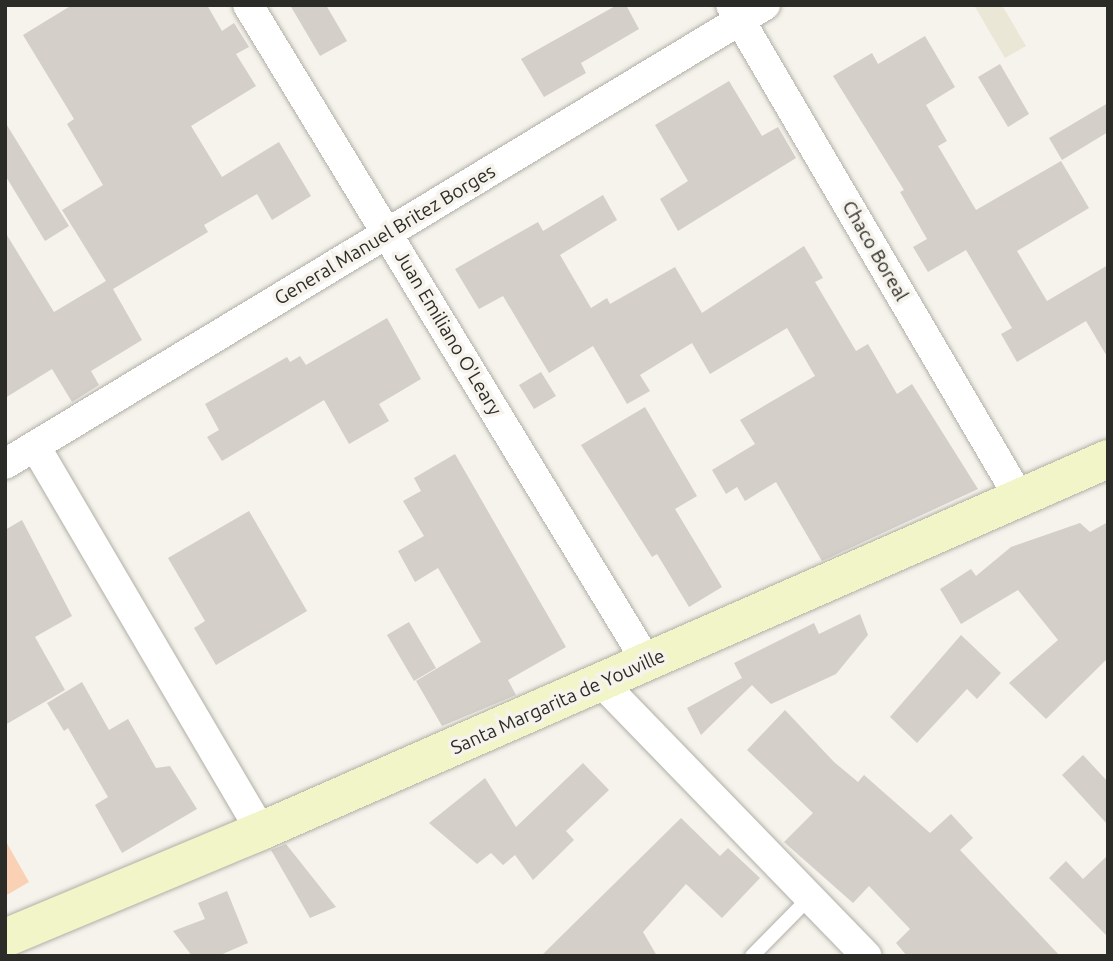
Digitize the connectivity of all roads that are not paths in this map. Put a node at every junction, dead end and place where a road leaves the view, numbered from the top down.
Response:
1 (248, 5) edge
2 (745, 10) edge
3 (387, 233) junction
4 (35, 446) junction
5 (1108, 459) edge
6 (5, 464) edge
7 (1019, 497) junction
8 (647, 662) junction
9 (602, 682) junction
10 (261, 831) junction
11 (810, 897) junction
12 (5, 938) edge
13 (752, 956) edge
14 (867, 956) edge

1 - 3 street, Juan Emiliano O'Leary
2 - 3 street, General Manuel Britez Borges
2 - 7 street, Chaco Boreal
3 - 4 street, General Manuel Britez Borges
3 - 8 street, Juan Emiliano O'Leary
4 - 6 street, General Manuel Britez Borges
4 - 10 street
5 - 7 main road, Santa Margarita de Youville
7 - 8 main road, Santa Margarita de Youville
8 - 9 main road, Santa Margarita de Youville
9 - 10 main road, Santa Margarita de Youville
9 - 11 street
10 - 12 main road, Santa Margarita de Youville
11 - 13 lane
11 - 14 street

